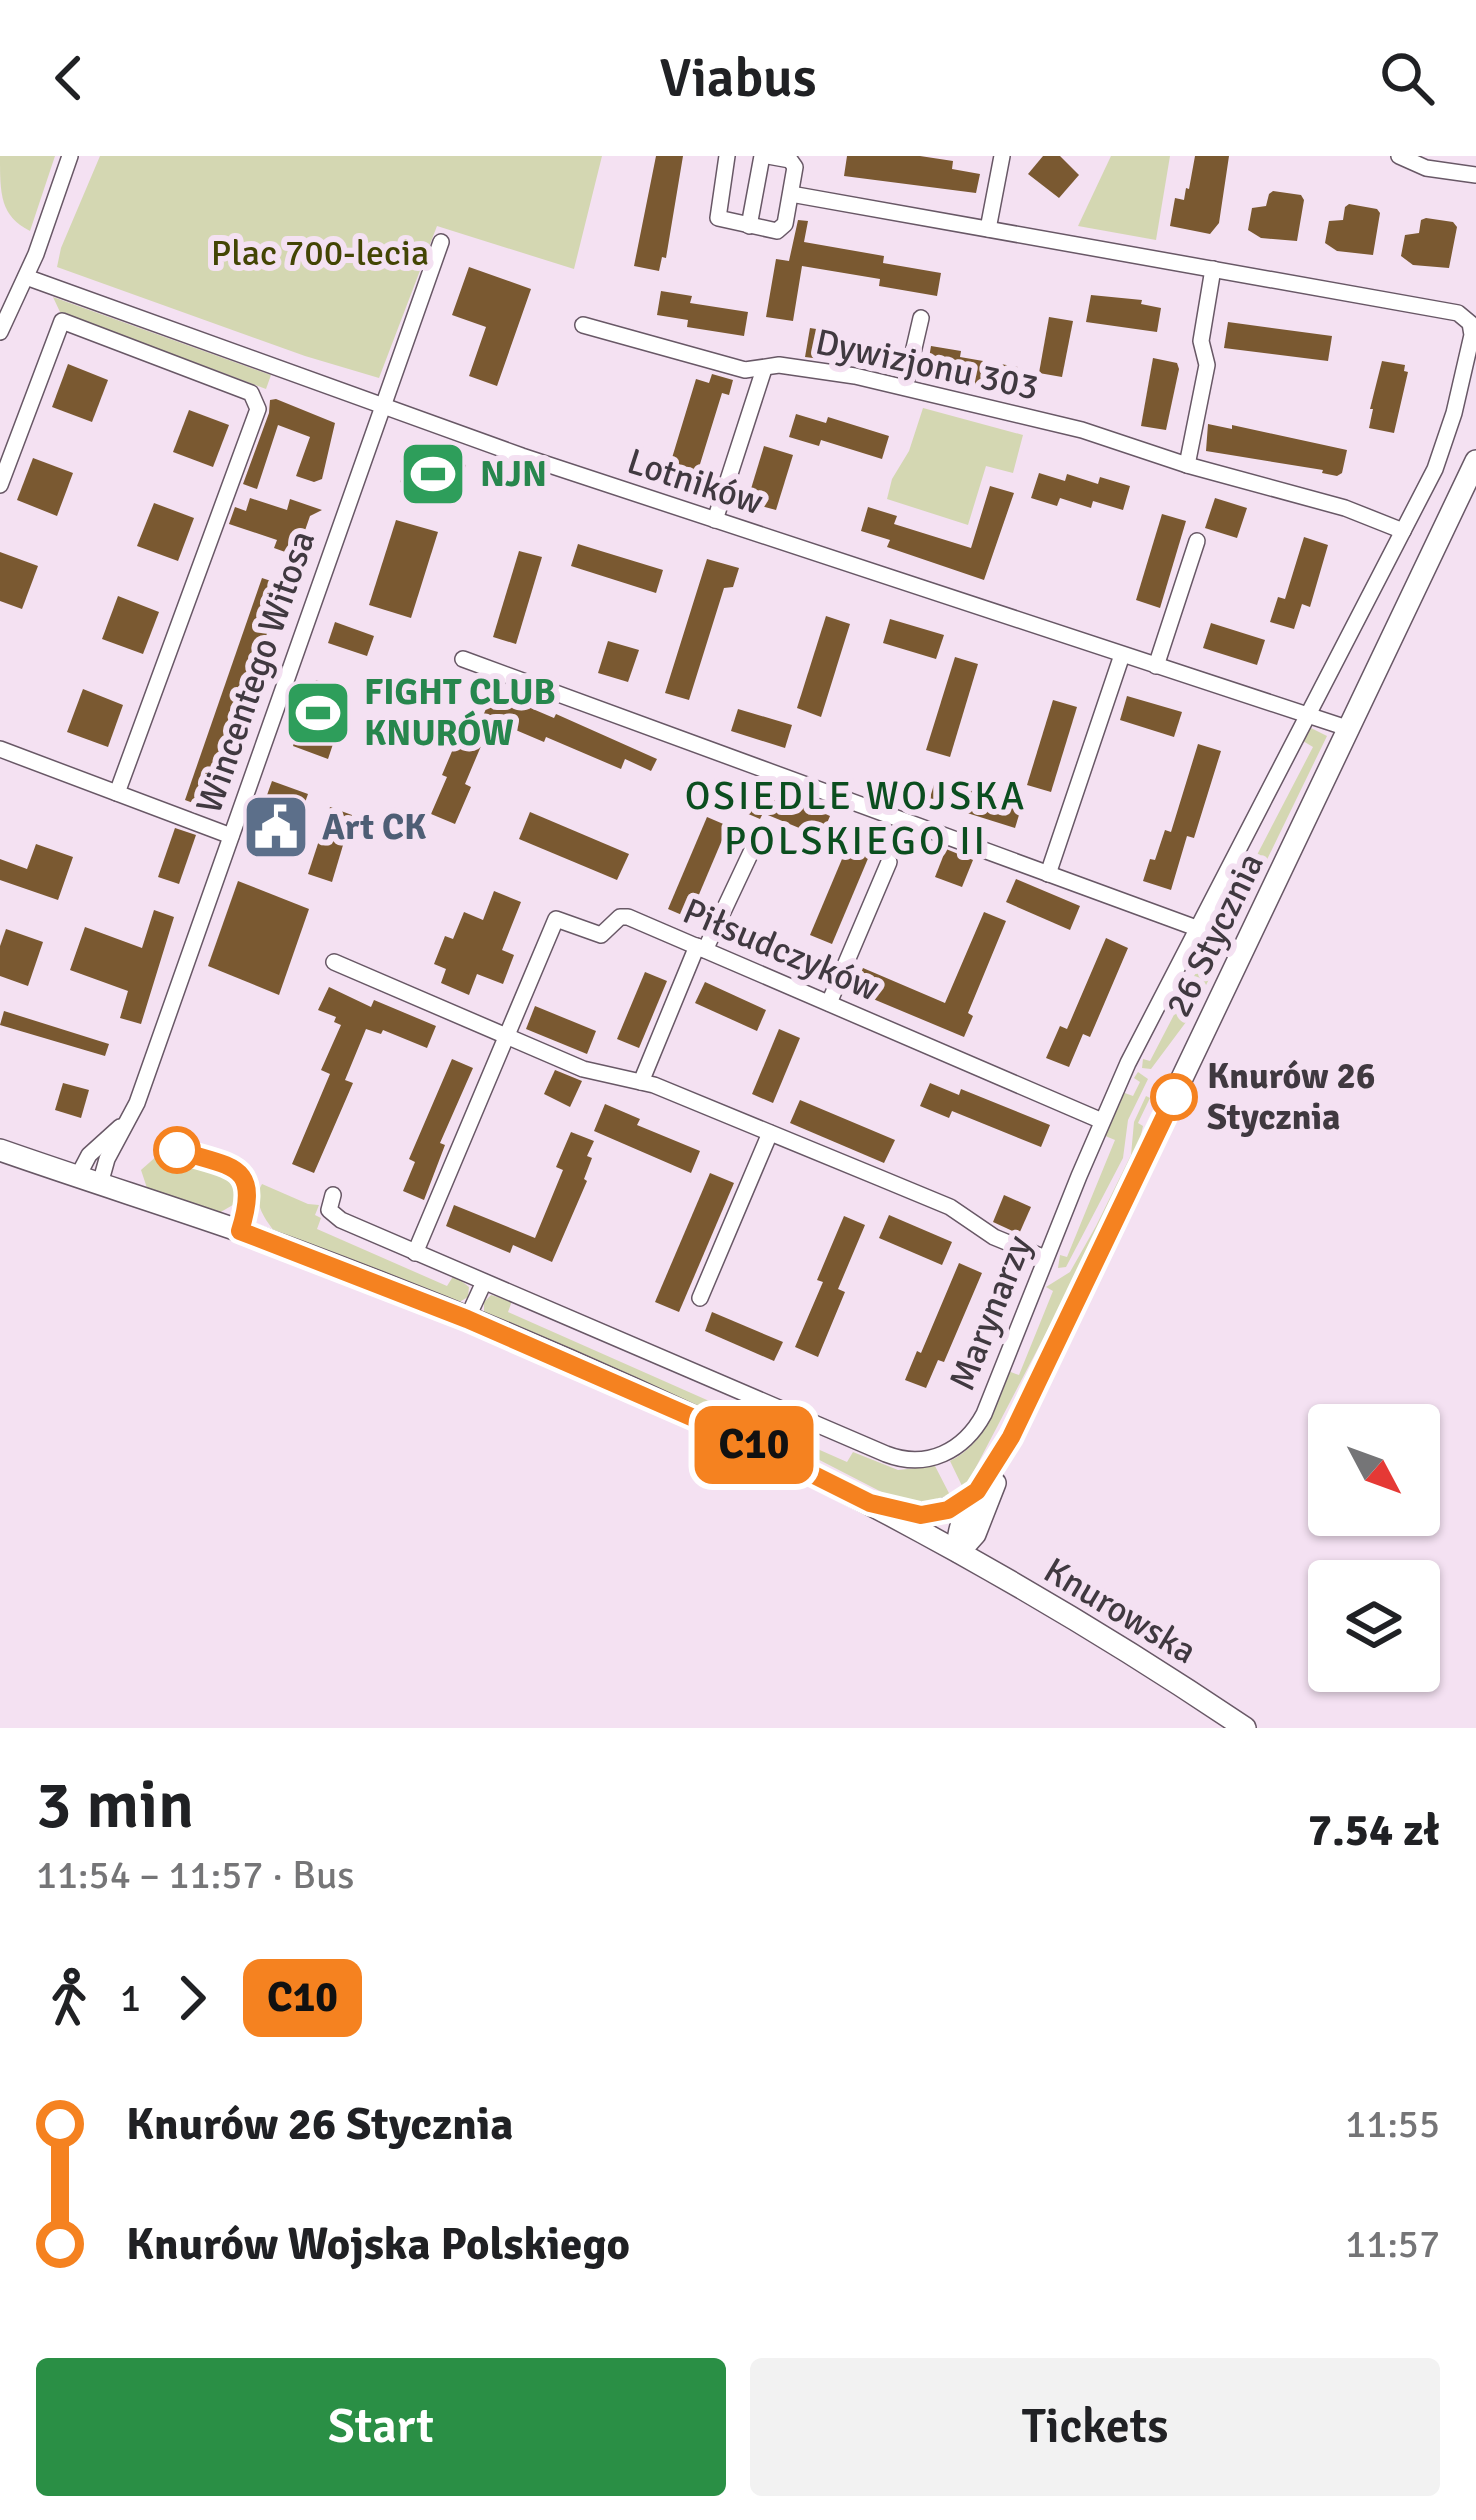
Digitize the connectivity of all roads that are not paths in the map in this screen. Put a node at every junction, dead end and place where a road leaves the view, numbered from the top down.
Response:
1 (70, 156) edge
2 (727, 156) edge
3 (765, 156) edge
4 (1002, 156) edge
5 (1399, 156) edge
6 (1476, 175) edge
7 (791, 194) junction
8 (748, 226) junction
9 (988, 229) junction
10 (441, 242) dead end
11 (1214, 269) junction
12 (26, 277) junction
13 (921, 317) dead end
14 (583, 325) dead end
15 (0, 332) edge
16 (764, 369) junction
17 (905, 387) junction
18 (382, 405) junction
19 (1476, 461) edge
20 (1187, 465) junction
21 (0, 485) edge
22 (715, 520) junction
23 (1403, 531) junction
24 (1197, 541) dead end
25 (1122, 655) junction
26 (463, 659) dead end
27 (1156, 666) junction
28 (1310, 716) junction
29 (1350, 729) junction
30 (0, 749) edge
31 (118, 793) junction
32 (231, 836) junction
33 (753, 848) dead end
34 (889, 862) dead end
35 (1048, 874) junction
36 (1199, 929) junction
37 (700, 948) junction
38 (334, 962) dead end
39 (829, 1004) junction
40 (508, 1036) junction
41 (641, 1082) junction
42 (1102, 1120) junction
43 (770, 1133) junction
44 (0, 1150) edge
45 (89, 1180) junction
46 (333, 1195) dead end
47 (415, 1252) junction
48 (1045, 1258) junction
49 (484, 1282) junction
50 (700, 1298) dead end
51 (467, 1319) junction
52 (1011, 1437) junction
53 (977, 1491) junction
54 (870, 1503) junction
55 (980, 1522) junction
56 (958, 1552) junction
57 (1028, 1594) junction
58 (1245, 1728) edge

1 - 12 street
2 - 8 street
3 - 7 street
3 - 8 street
4 - 9 street
5 - 6 street
7 - 8 street
7 - 9 street
9 - 11 street
10 - 18 street, Wincentego Witosa
11 - 20 street
11 - 23 street, Marynarzy
12 - 15 street
12 - 18 street, Lotników
13 - 17 street
14 - 16 street, Dywizjonu 303
16 - 17 street, Dywizjonu 303
16 - 22 street
17 - 20 street, Dywizjonu 303
18 - 22 street, Lotników
18 - 32 street, Wincentego Witosa
19 - 29 street, 26 Stycznia
20 - 23 street, Dywizjonu 303
21 - 31 street
22 - 25 street, Lotników
23 - 28 street, Marynarzy
24 - 27 street
25 - 27 street, Lotników
25 - 35 street
26 - 35 street
27 - 28 street, Lotników
28 - 29 street, Lotników
28 - 36 street, Marynarzy
29 - 52 street, 26 Stycznia
30 - 31 street
31 - 32 street
32 - 45 street, Wincentego Witosa
33 - 37 street
34 - 39 street
35 - 36 street
36 - 42 street, Marynarzy
37 - 39 street, Piłsudczyków
37 - 40 street, Piłsudczyków
37 - 41 street
38 - 40 street
39 - 42 street, Piłsudczyków
40 - 41 street
40 - 47 street, Piłsudczyków
41 - 43 street
42 - 48 street, Marynarzy
43 - 48 street
43 - 50 street
44 - 45 street
45 - 51 street
46 - 47 street, Marynarzy
47 - 49 street, Marynarzy
48 - 49 street, Marynarzy
49 - 51 street
51 - 54 street
52 - 53 street, 26 Stycznia
52 - 55 street, 26 Stycznia
53 - 54 street
53 - 56 street, 26 Stycznia
54 - 56 street, Knurowska
55 - 56 street, 26 Stycznia
55 - 57 street
56 - 57 street, Knurowska
57 - 58 street, Knurowska

